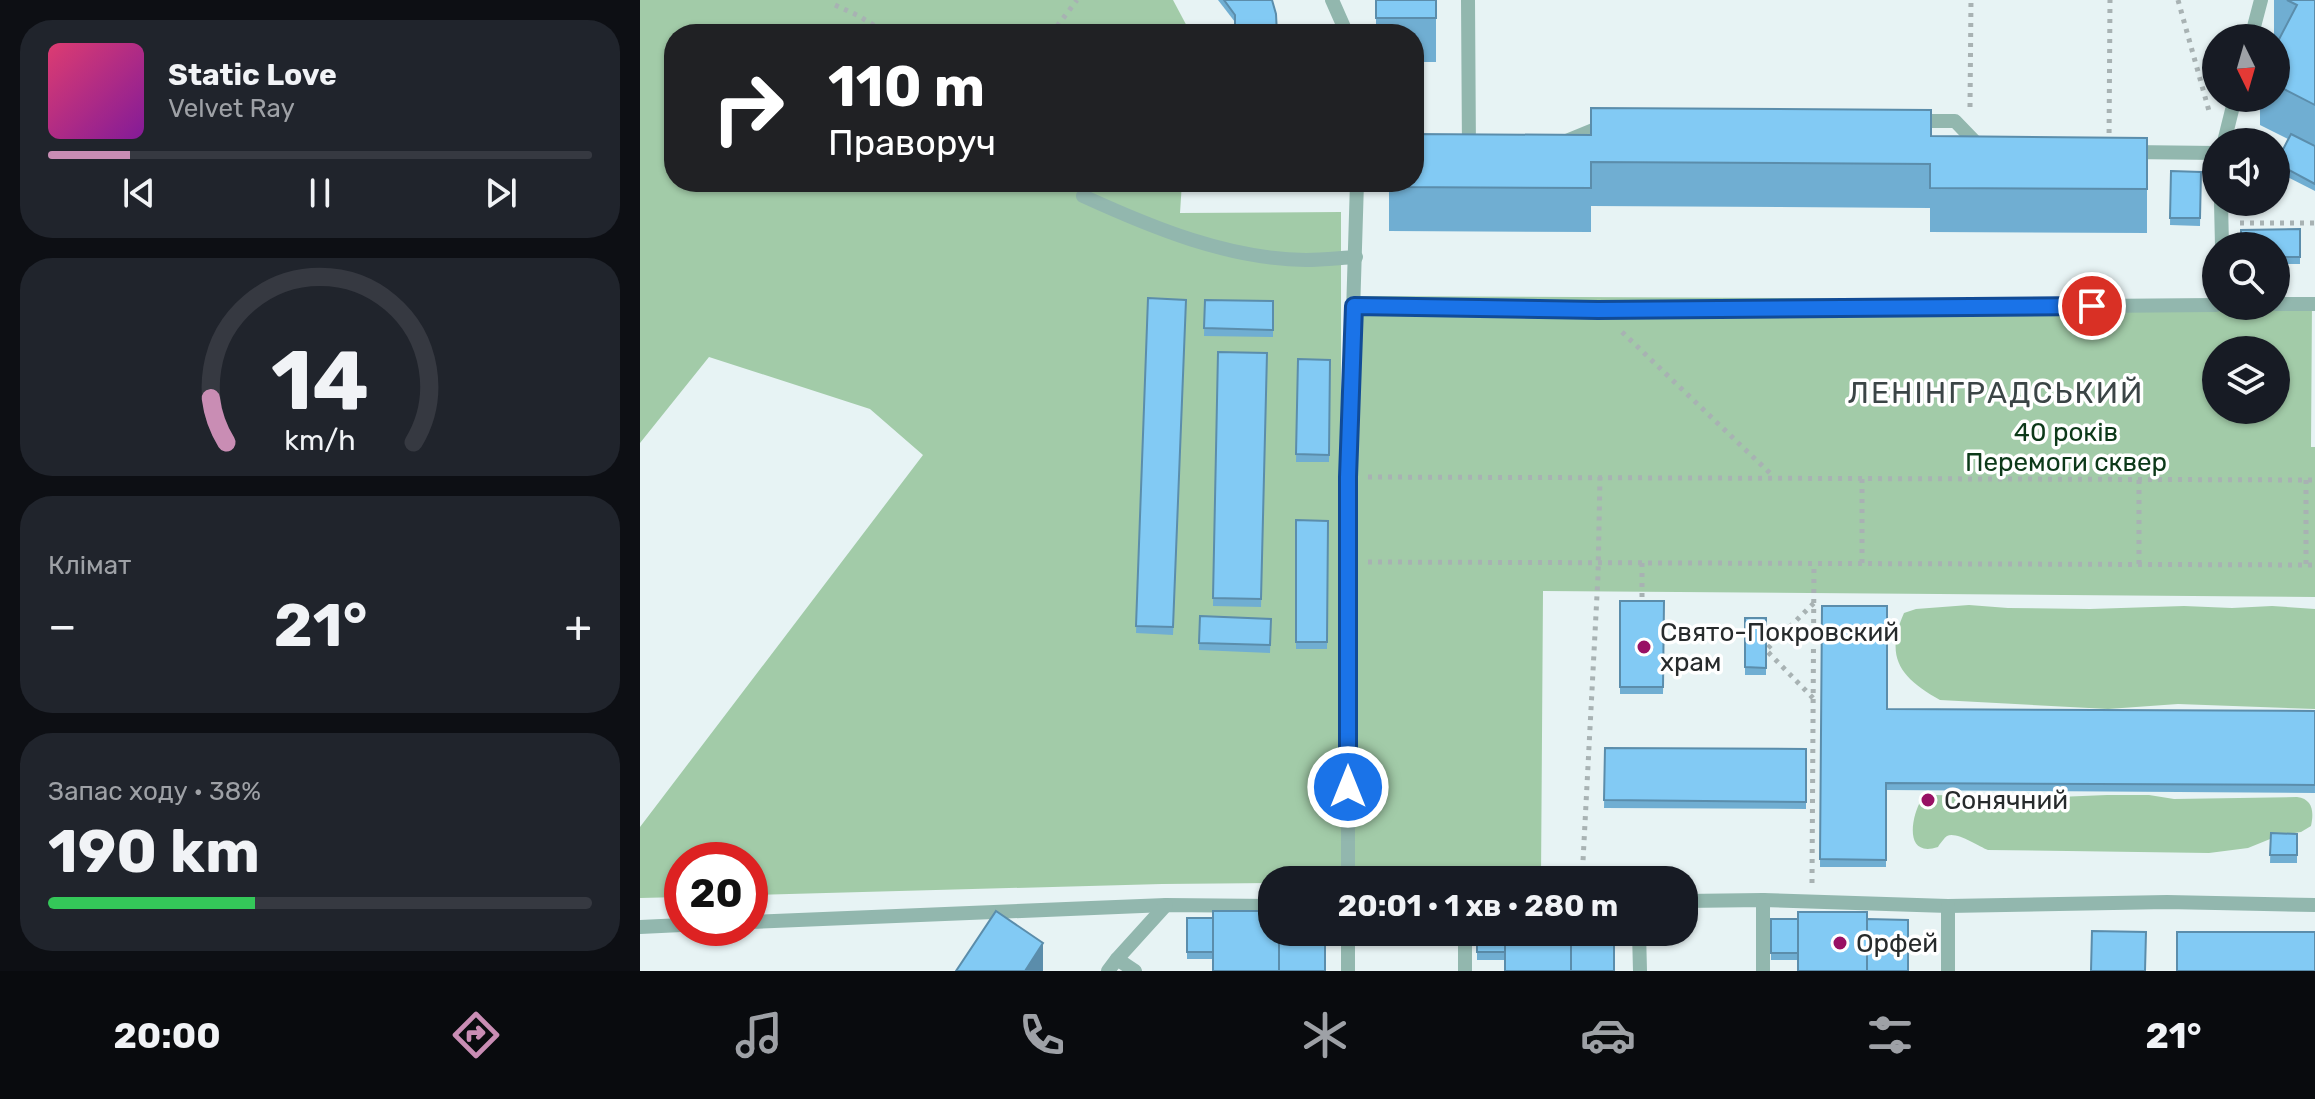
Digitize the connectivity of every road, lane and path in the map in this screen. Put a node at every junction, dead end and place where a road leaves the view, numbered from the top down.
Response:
1 (1077, 0) edge
2 (1332, 0) edge
3 (1468, 0) edge
4 (1971, 0) edge
5 (2110, 0) edge
6 (2178, 0) edge
7 (2261, 0) edge
8 (835, 5) dead end
9 (872, 24) edge
10 (1059, 24) edge
11 (1343, 24) edge
12 (2255, 24) edge
13 (2210, 114) dead end
14 (1616, 121) edge
15 (1893, 121) edge
16 (1970, 136) junction
17 (1547, 149) edge
18 (2000, 151) edge
19 (2109, 152) joint
20 (2202, 153) edge
21 (1469, 154) edge
22 (1357, 192) edge
23 (1083, 196) dead end
24 (2221, 216) edge
25 (2221, 223) junction
26 (2315, 223) edge
27 (2221, 232) edge
28 (1356, 257) junction
29 (2290, 304) edge
30 (2315, 304) edge
31 (2202, 305) edge
32 (1354, 306) junction
33 (1598, 310) junction
34 (1348, 477) junction
35 (1600, 477) junction
36 (1775, 478) junction
37 (1862, 478) junction
38 (2139, 479) junction
39 (2306, 480) junction
40 (2315, 480) edge
41 (1360, 562) dead end
42 (1598, 563) junction
43 (1642, 563) junction
44 (1862, 563) junction
45 (1814, 564) junction
46 (2139, 564) junction
47 (2306, 565) junction
48 (2315, 565) edge
49 (1814, 603) junction
50 (1642, 608) edge
51 (1813, 699) junction
52 (1348, 866) edge
53 (1583, 866) edge
54 (1763, 900) junction
55 (1698, 901) edge
56 (1812, 901) junction
57 (1166, 905) junction
58 (2315, 905) edge
59 (1258, 906) edge
60 (1948, 906) junction
61 (768, 921) edge
62 (664, 926) edge
63 (640, 927) edge
64 (1348, 946) edge
65 (1465, 946) edge
66 (1639, 946) edge
67 (1112, 965) edge
68 (1135, 971) edge
69 (1348, 971) edge
70 (1465, 971) edge
71 (1640, 971) edge
72 (1763, 971) edge
73 (1948, 971) edge

1 - 10 path
2 - 11 lane
3 - 21 lane
4 - 16 path
5 - 19 path
6 - 13 path
7 - 12 lane
8 - 9 path
14 - 17 lane
15 - 16 lane
16 - 18 lane
19 - 20 lane
22 - 28 lane
23 - 28 lane
24 - 25 lane
25 - 26 path
25 - 27 lane
28 - 32 lane
29 - 30 lane
31 - 33 lane
32 - 33 lane
32 - 34 lane
33 - 36 path
34 - 35 path
34 - 52 lane
35 - 36 path
35 - 42 path
36 - 37 path
37 - 38 path
37 - 44 path
38 - 39 path
38 - 46 path
39 - 40 path
39 - 47 path
41 - 42 path
42 - 43 path
42 - 53 path
43 - 45 path
43 - 50 path
44 - 45 path
44 - 46 path
45 - 49 path
46 - 47 path
47 - 48 path
49 - 51 path
49 - 51 path
51 - 56 path
54 - 55 lane
54 - 56 lane
54 - 72 lane
56 - 60 lane
57 - 59 lane
57 - 61 lane
57 - 67 lane
58 - 60 lane
60 - 73 lane
62 - 63 lane
64 - 69 lane
65 - 70 lane
66 - 71 lane
67 - 68 lane

